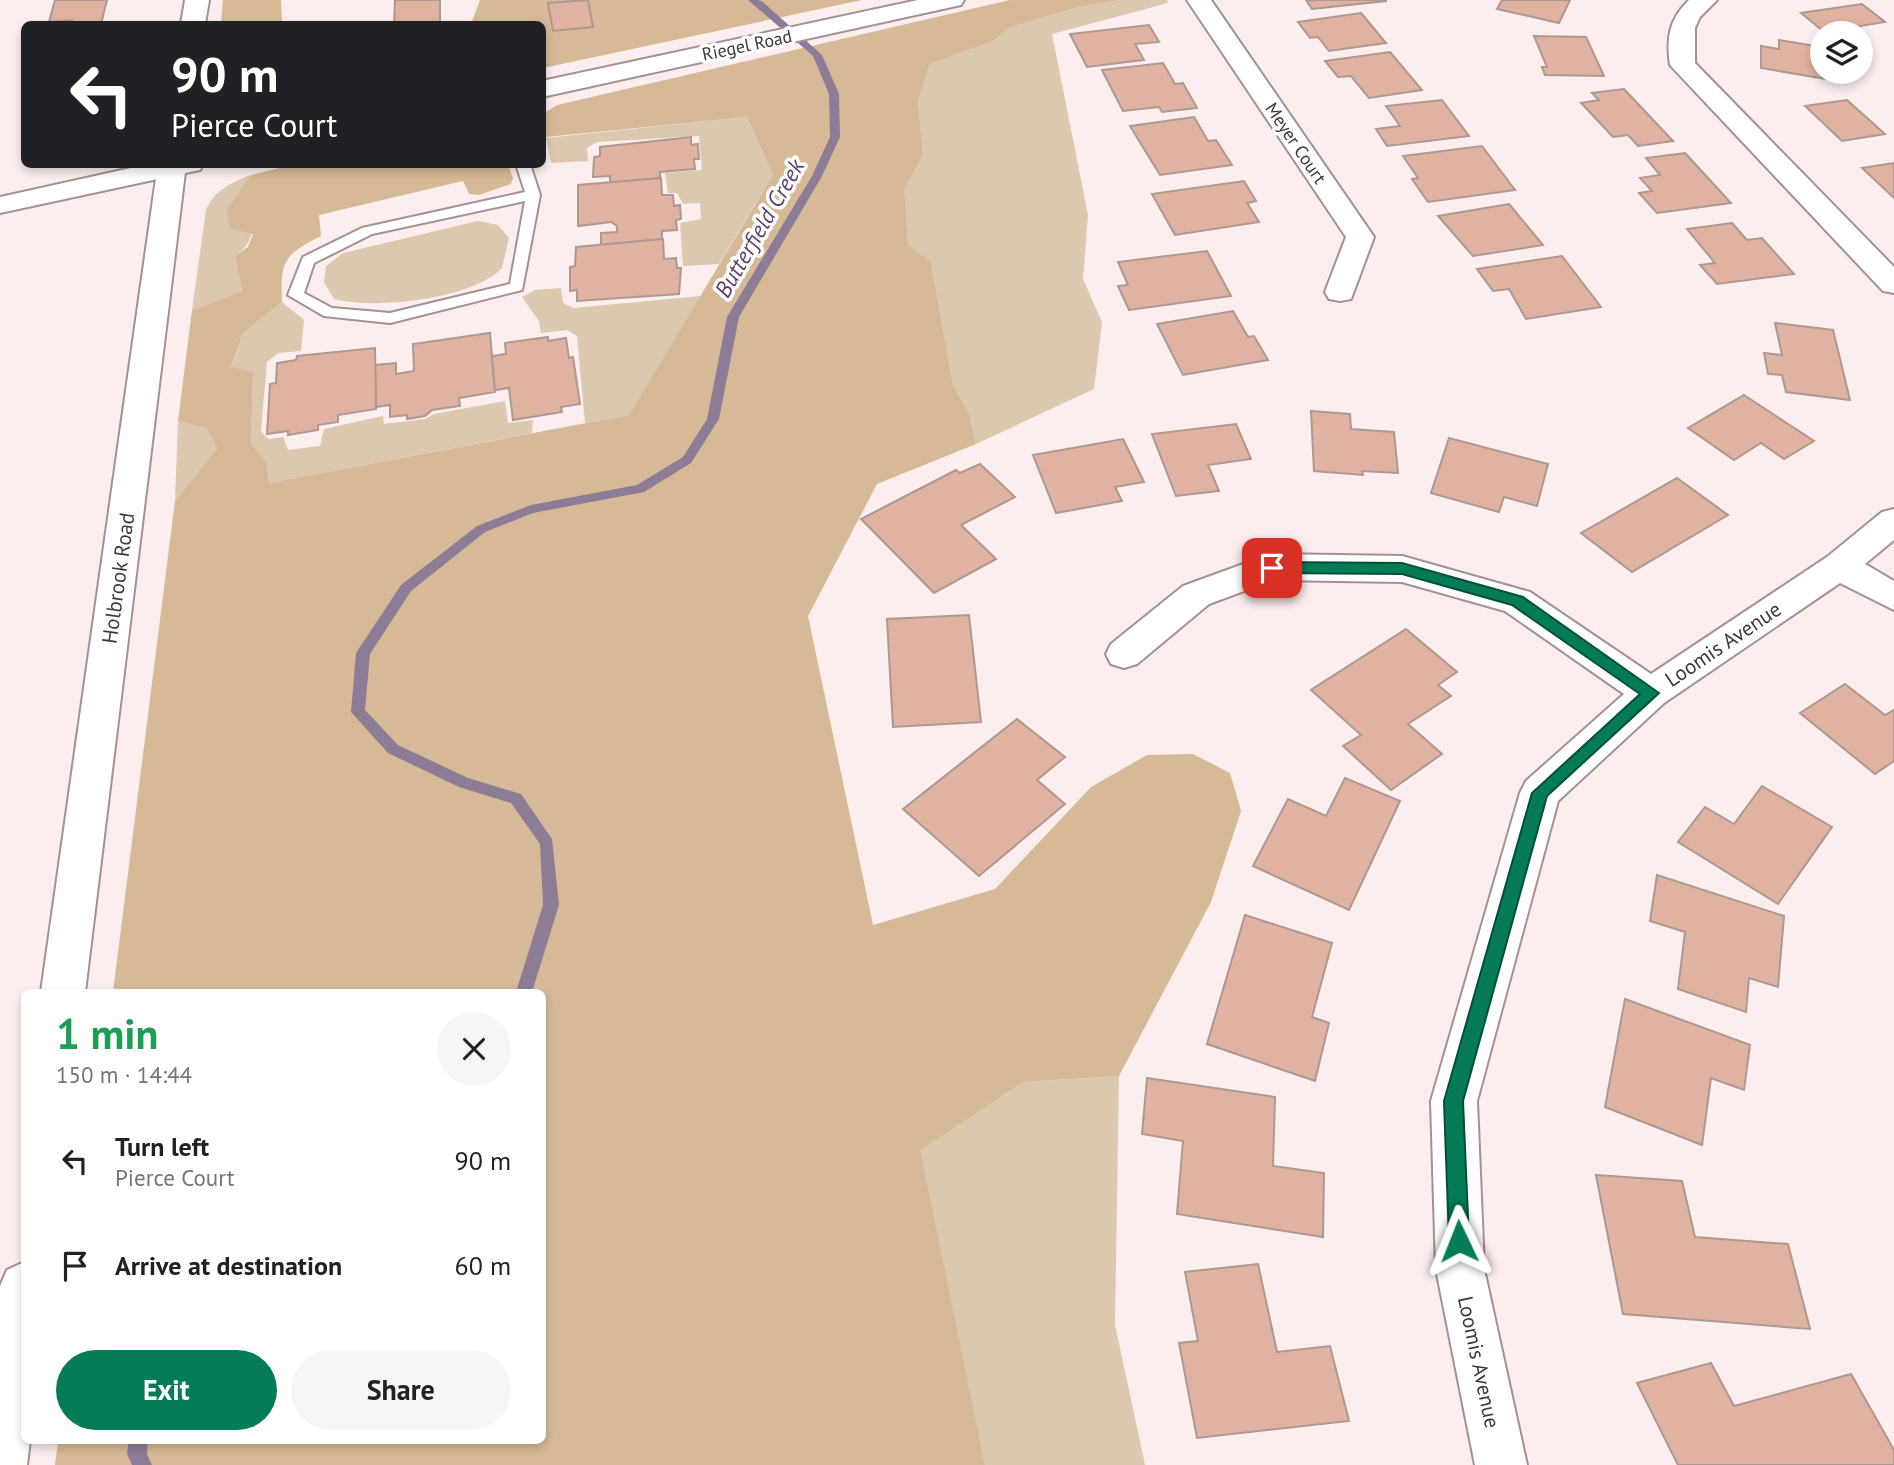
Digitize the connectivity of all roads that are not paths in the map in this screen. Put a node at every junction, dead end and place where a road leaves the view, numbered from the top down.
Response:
1 (197, 0) edge
2 (952, 0) edge
3 (1199, 0) edge
4 (1706, 0) edge
5 (194, 21) edge
6 (546, 88) edge
7 (169, 168) edge
8 (178, 168) edge
9 (524, 168) edge
10 (533, 195) junction
11 (0, 205) edge
12 (1894, 284) edge
13 (1340, 292) dead end
14 (1894, 522) edge
15 (1839, 565) junction
16 (1894, 597) edge
17 (1125, 654) dead end
18 (1651, 693) junction
19 (63, 989) edge
20 (21, 1310) edge
21 (1, 1465) edge
22 (1502, 1465) edge

1 - 5 street
2 - 6 street, Riegel Road
3 - 13 street, Meyer Court
4 - 12 street
7 - 11 street
8 - 19 street, Holbrook Road
9 - 10 lane
10 - 10 lane
14 - 15 street, Loomis Avenue
15 - 16 street
15 - 18 street, Loomis Avenue
17 - 18 street
18 - 22 street, Loomis Avenue
20 - 21 street

